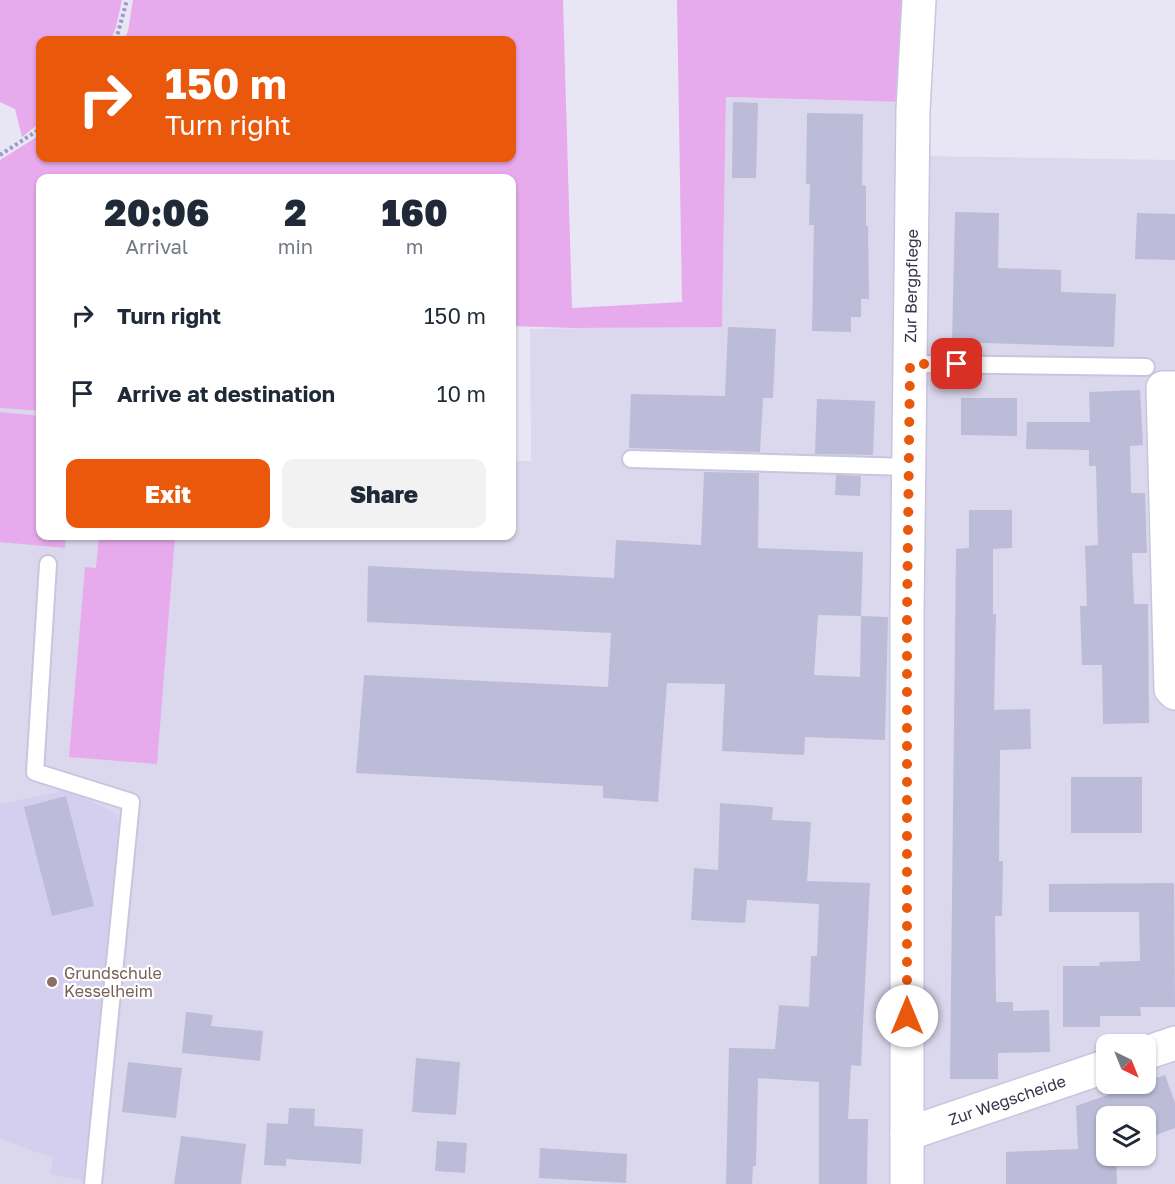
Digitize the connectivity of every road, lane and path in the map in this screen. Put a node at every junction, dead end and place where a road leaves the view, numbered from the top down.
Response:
1 (127, 0) edge
2 (919, 0) edge
3 (117, 36) edge
4 (36, 132) edge
5 (0, 156) edge
6 (910, 364) junction
7 (1146, 367) dead end
8 (1175, 388) edge
9 (631, 459) dead end
10 (909, 467) junction
11 (48, 564) dead end
12 (1175, 693) edge
13 (1175, 1043) edge
14 (1156, 1050) edge
15 (1096, 1070) edge
16 (907, 1134) junction
17 (93, 1184) edge
18 (907, 1184) edge

1 - 3 path
2 - 6 street, Zur Bergpflege
4 - 5 path
6 - 7 lane
6 - 10 street, Zur Bergpflege
8 - 12 street
9 - 10 lane
10 - 16 street, Zur Bergpflege
11 - 17 lane
13 - 14 street
15 - 16 street, Zur Wegscheide
16 - 18 street, Zur Bergpflege

